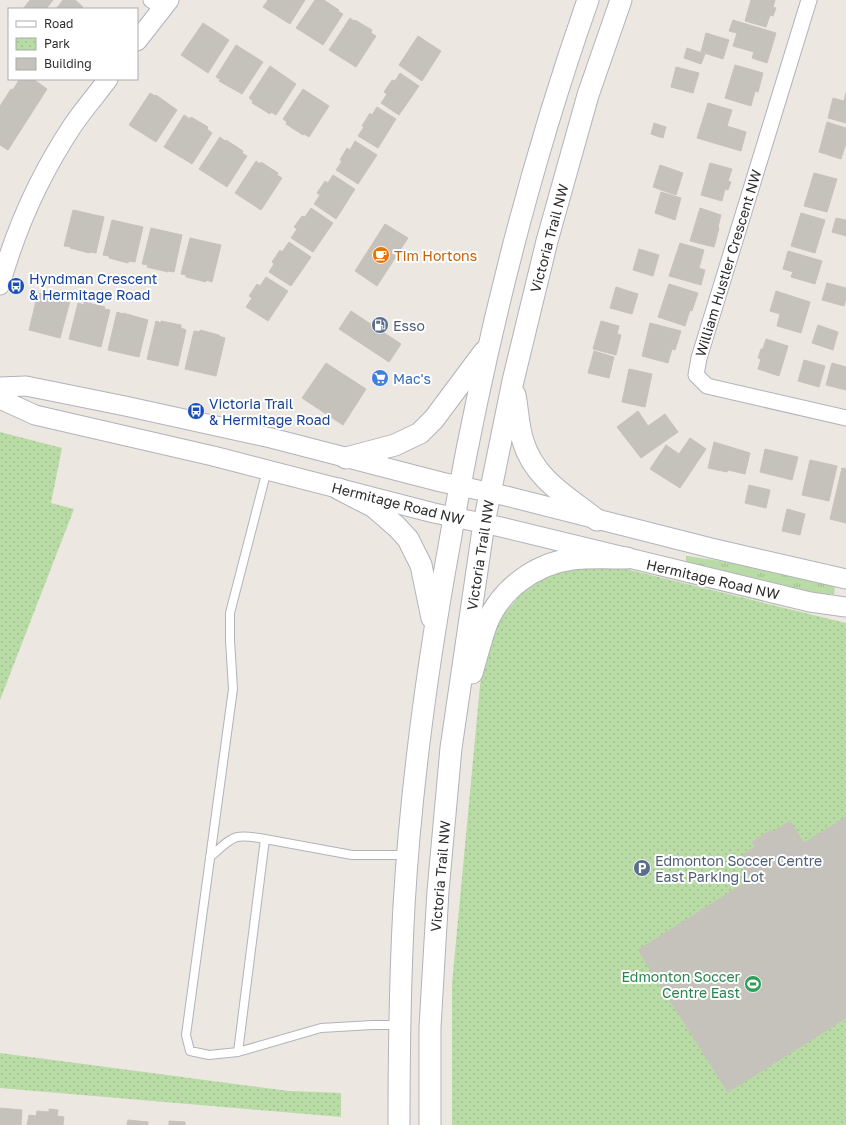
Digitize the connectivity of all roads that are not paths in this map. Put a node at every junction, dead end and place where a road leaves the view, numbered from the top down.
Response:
1 (588, 0) edge
2 (621, 0) edge
3 (809, 0) edge
4 (161, 3) edge
5 (138, 40) edge
6 (107, 80) edge
7 (0, 285) edge
8 (487, 348) junction
9 (513, 381) junction
10 (0, 387) edge
11 (0, 400) edge
12 (846, 418) edge
13 (346, 458) junction
14 (267, 470) junction
15 (459, 486) junction
16 (339, 489) junction
17 (490, 492) junction
18 (454, 517) junction
19 (597, 520) junction
20 (484, 523) junction
21 (627, 558) junction
22 (846, 579) edge
23 (846, 607) edge
24 (434, 629) junction
25 (451, 748) junction
26 (265, 839) junction
27 (408, 855) junction
28 (210, 857) junction
29 (399, 1025) junction
30 (430, 1028) junction
31 (238, 1052) junction
32 (399, 1125) edge
33 (430, 1125) edge

1 - 8 main road
2 - 9 main road, Victoria Trail NW
3 - 12 street, William Hustler Crescent NW
4 - 5 street
6 - 7 street
8 - 13 main road
8 - 15 main road
9 - 17 main road, Victoria Trail NW
9 - 19 main road
10 - 13 street
11 - 14 street, Hermitage Road NW
13 - 15 street
14 - 16 street, Hermitage Road NW
14 - 28 lane
15 - 17 street
15 - 18 main road
16 - 18 street, Hermitage Road NW
16 - 24 main road
17 - 19 street
17 - 20 main road, Victoria Trail NW
18 - 20 street, Hermitage Road NW
18 - 24 main road
19 - 22 street
20 - 21 street, Hermitage Road NW
20 - 25 main road, Victoria Trail NW
21 - 23 street, Hermitage Road NW
21 - 25 main road
24 - 27 main road
25 - 30 main road, Victoria Trail NW
26 - 27 lane
26 - 28 lane
26 - 31 lane
27 - 29 main road
28 - 31 lane
29 - 30 main road
29 - 31 lane
29 - 32 main road
30 - 33 main road, Victoria Trail NW

